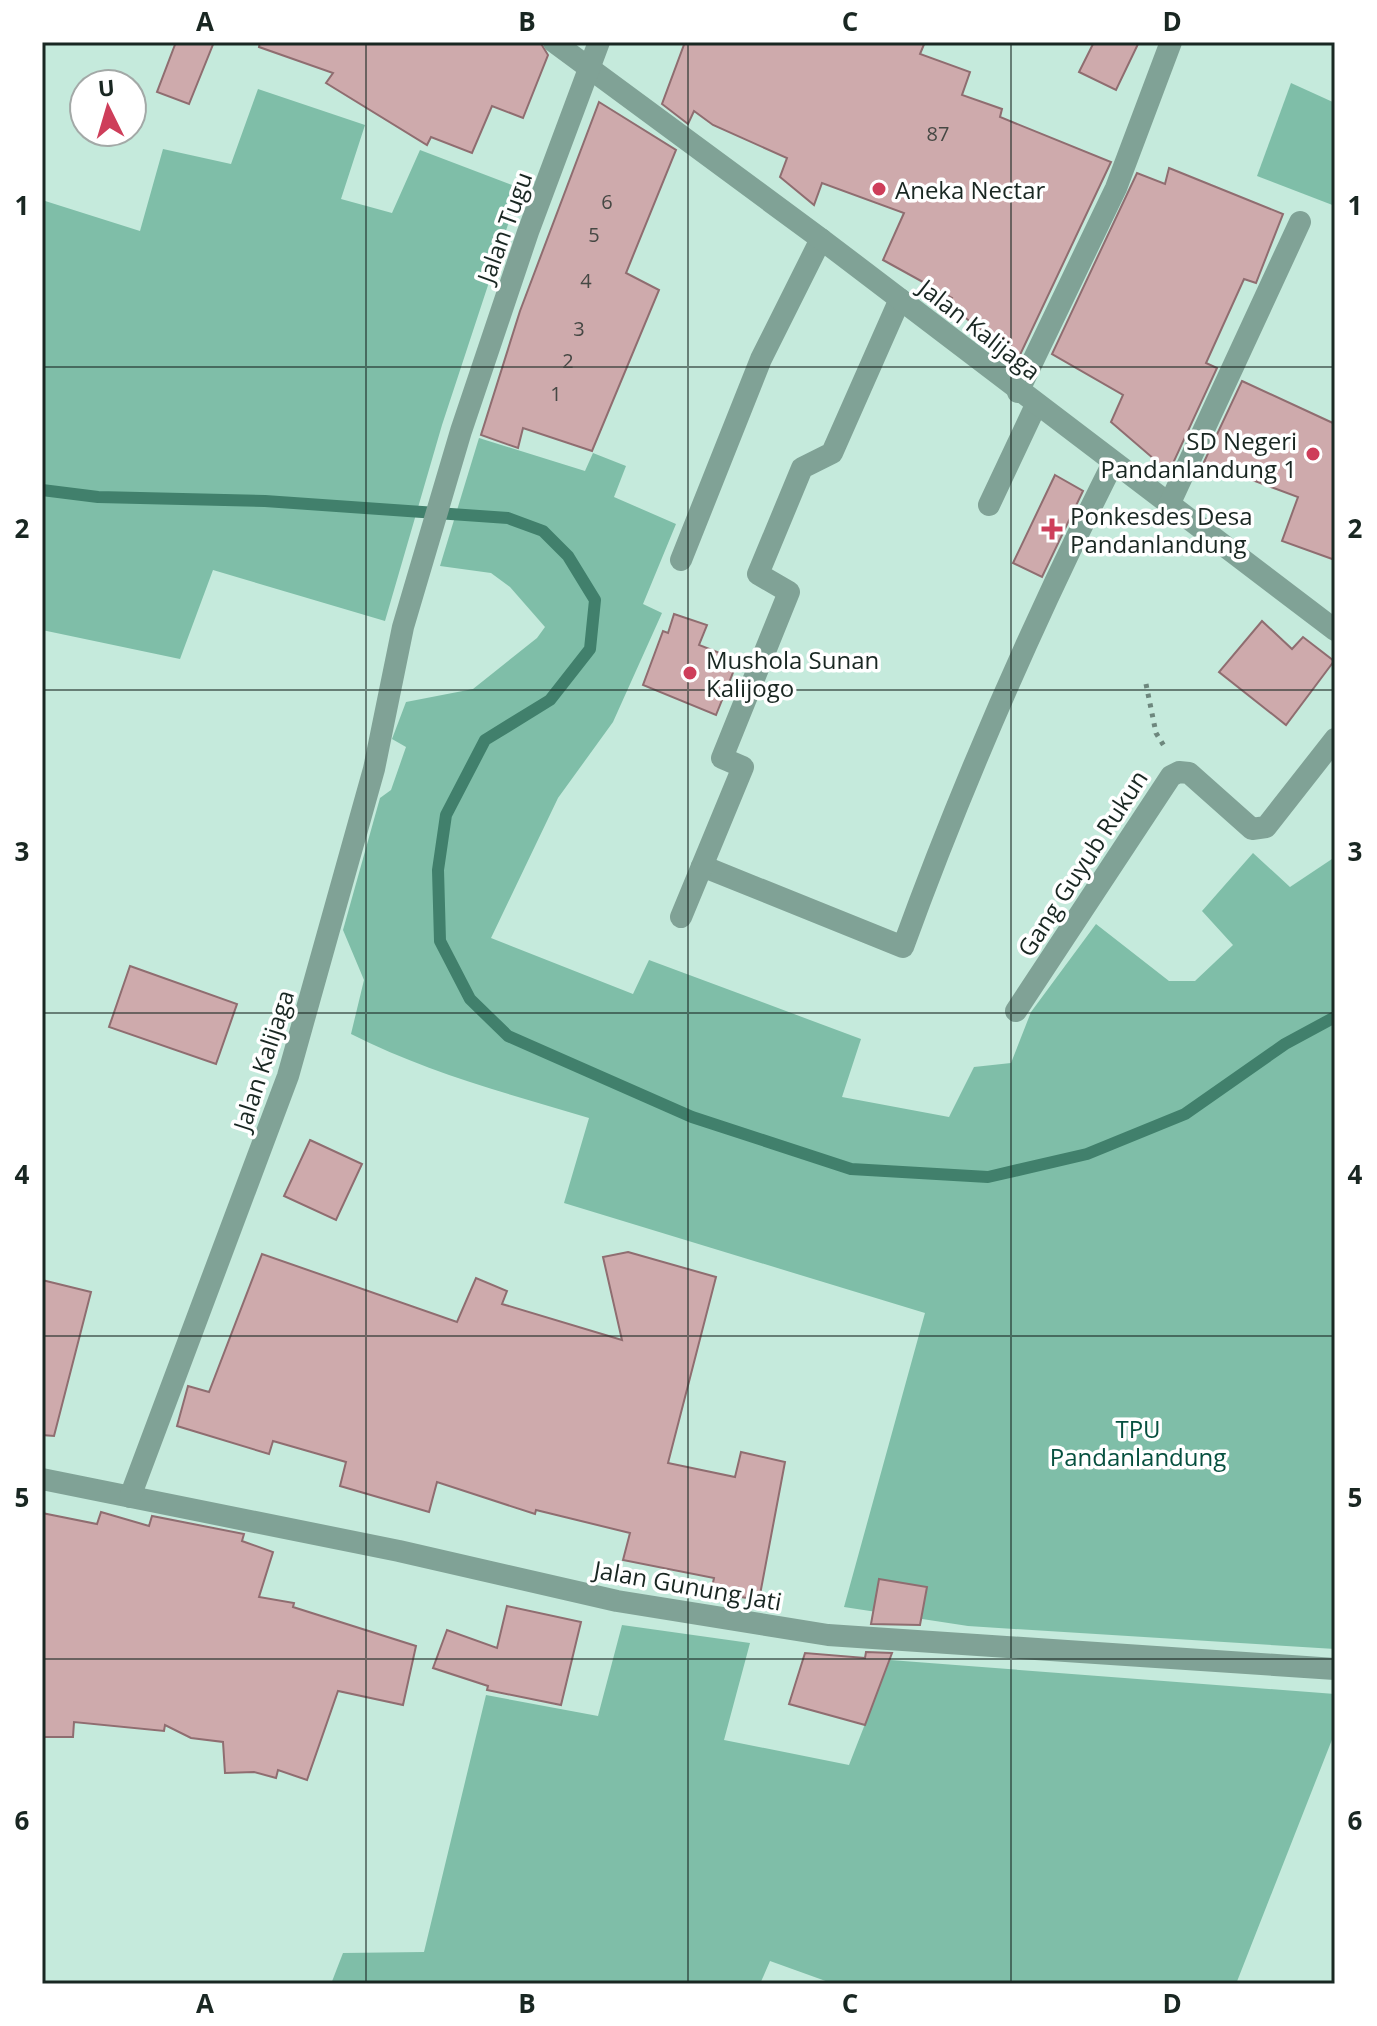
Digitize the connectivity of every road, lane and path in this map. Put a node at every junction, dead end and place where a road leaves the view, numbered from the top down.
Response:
1 (554, 42) edge
2 (599, 42) edge
3 (1171, 42) edge
4 (591, 71) junction
5 (1300, 222) dead end
6 (821, 239) junction
7 (900, 299) junction
8 (1027, 398) junction
9 (1113, 463) junction
10 (989, 505) dead end
11 (1169, 505) junction
12 (681, 560) dead end
13 (403, 627) joint
14 (1335, 630) edge
15 (1146, 684) dead end
16 (1335, 739) edge
17 (1179, 772) junction
18 (702, 866) junction
19 (681, 917) dead end
20 (1016, 1011) dead end
21 (42, 1479) edge
22 (130, 1497) junction
23 (1335, 1669) edge

1 - 4 street, Jalan Kalijaga
2 - 4 street, Jalan Tugu
3 - 8 street
4 - 6 street, Jalan Kalijaga
4 - 13 street, Jalan Tugu
5 - 11 street
6 - 7 street, Jalan Kalijaga
6 - 12 street
7 - 8 street, Jalan Kalijaga
7 - 18 street
8 - 9 street, Jalan Kalijaga
8 - 10 street
9 - 11 street, Jalan Kalijaga
9 - 18 street
11 - 14 street, Jalan Kalijaga
13 - 22 street, Jalan Kalijaga
15 - 17 path
16 - 17 street, Gang Guyub Rukun
17 - 20 street, Gang Guyub Rukun
18 - 19 street
21 - 22 street, Jalan Gunung Jati
22 - 23 street, Jalan Gunung Jati

